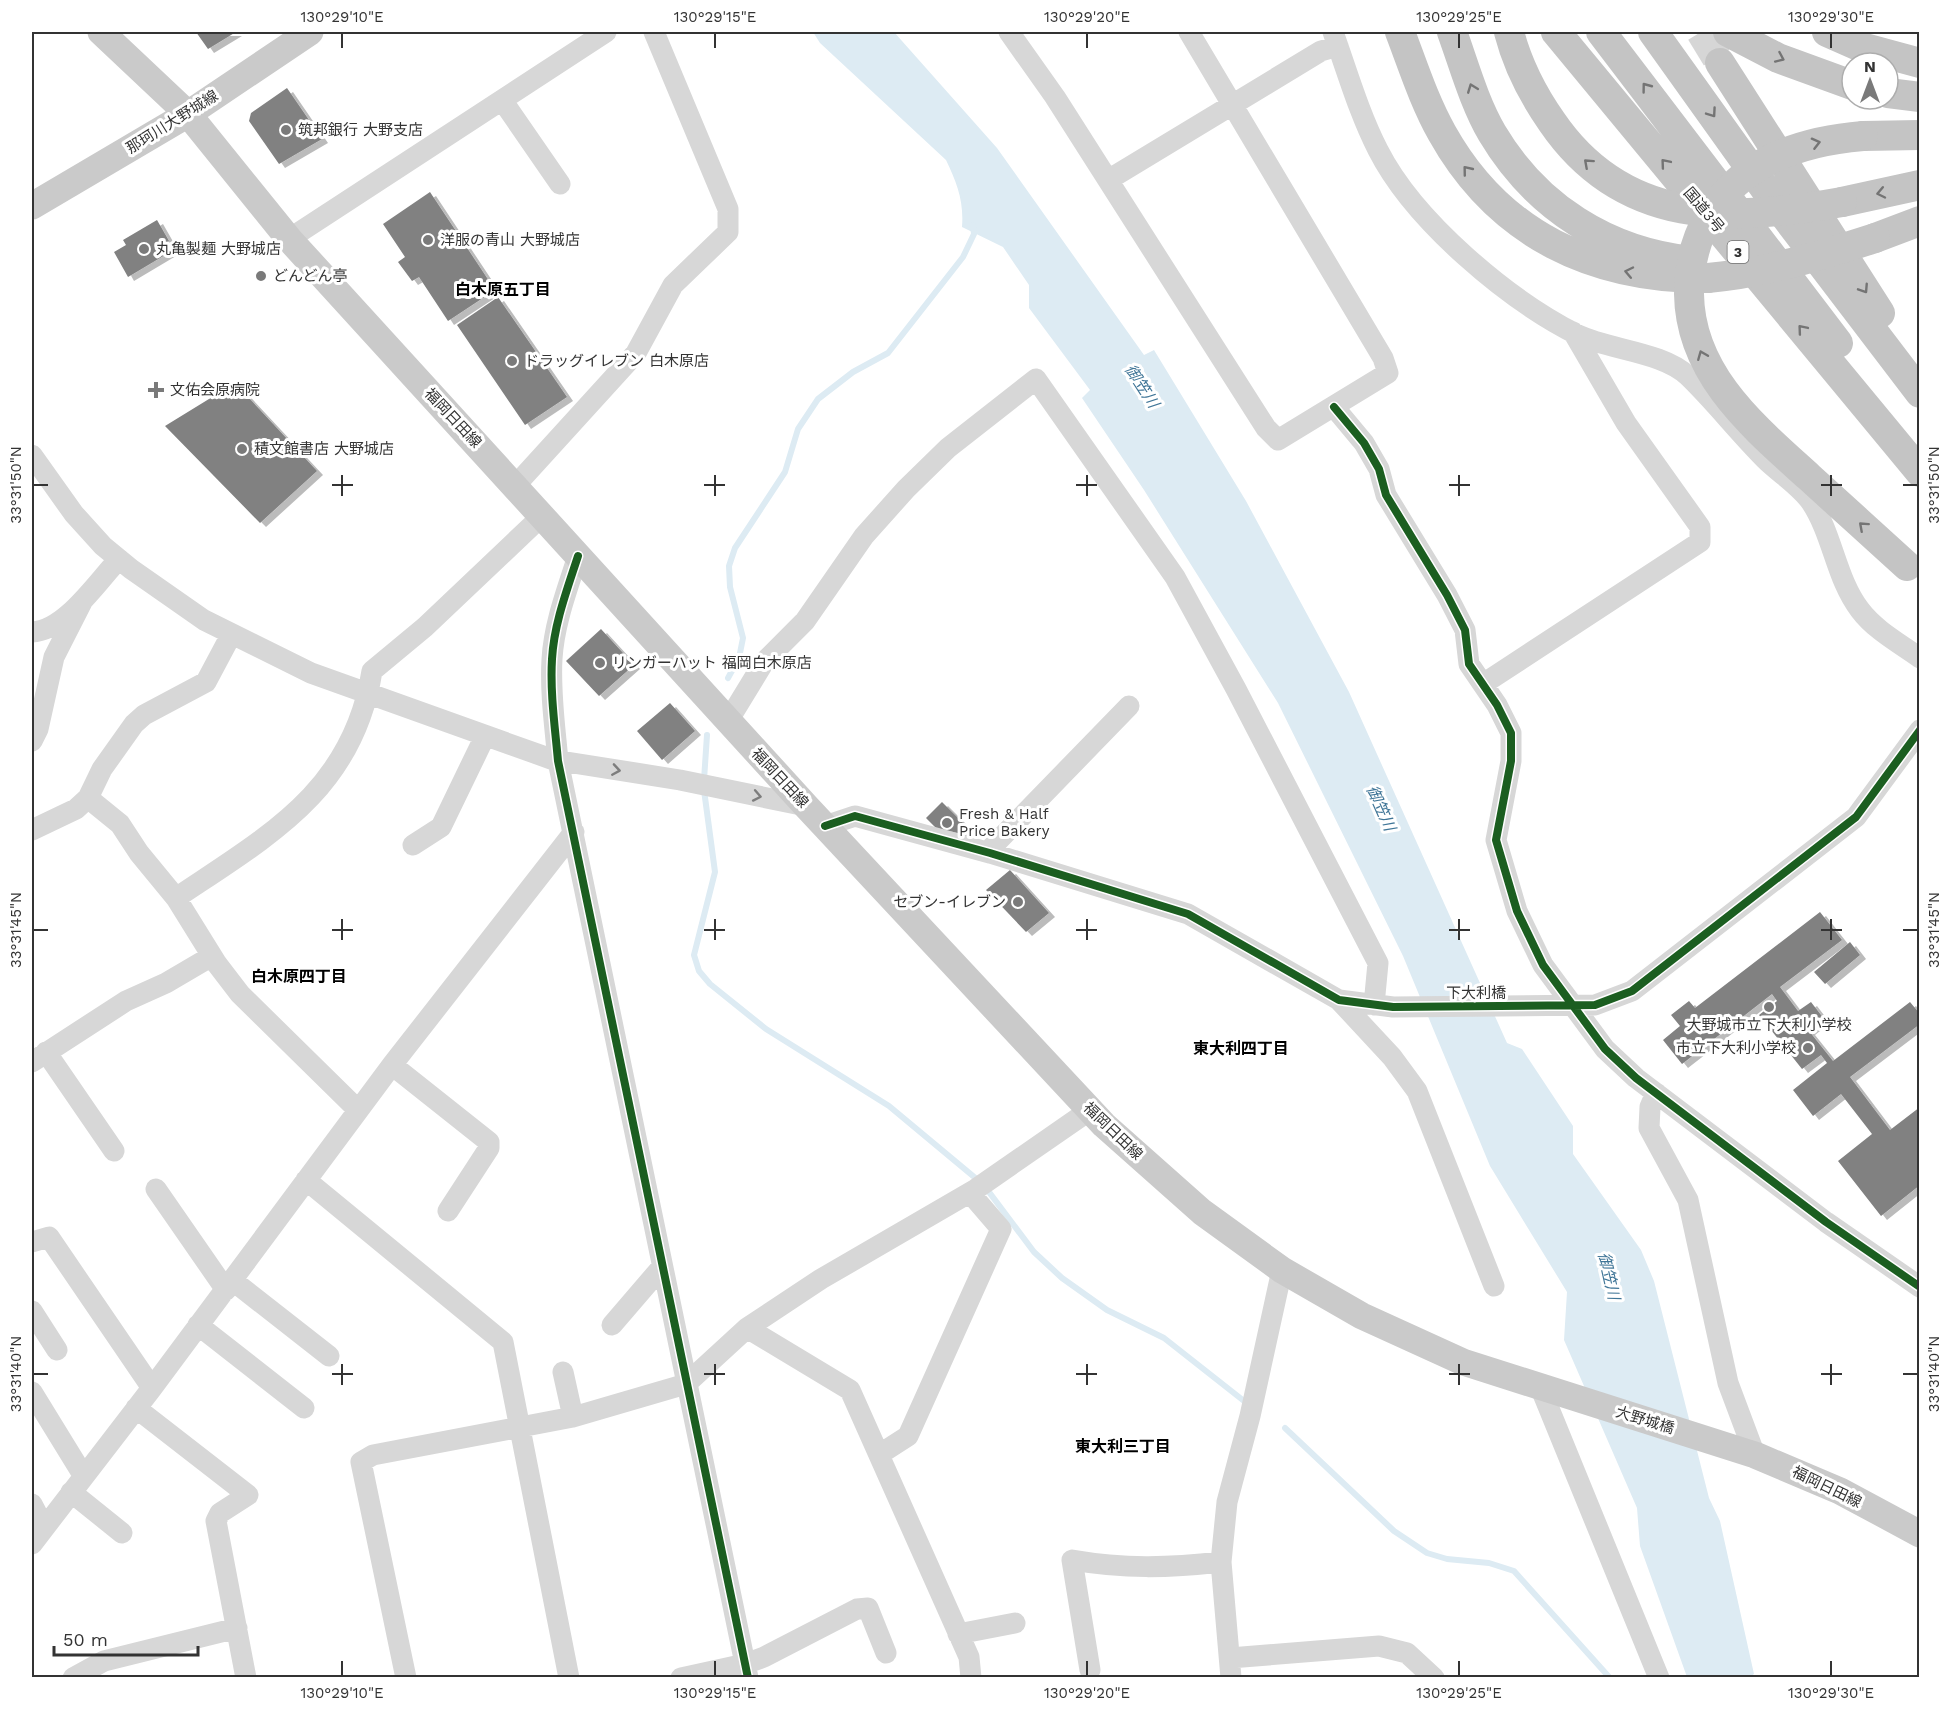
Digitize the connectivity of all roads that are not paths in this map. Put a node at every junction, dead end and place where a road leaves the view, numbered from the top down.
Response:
1 (101, 32) edge
2 (310, 32) edge
3 (606, 32) edge
4 (654, 32) edge
5 (1009, 32) edge
6 (1189, 32) edge
7 (1400, 32) edge
8 (1452, 32) edge
9 (1509, 32) edge
10 (1556, 32) edge
11 (1601, 32) edge
12 (1653, 32) edge
13 (1728, 32) tunnel mouth
14 (1827, 32) edge
15 (1336, 39) edge
16 (1720, 63) tunnel mouth
17 (1920, 63) edge
18 (1840, 81) edge
19 (1900, 94) edge
20 (1920, 97) edge
21 (502, 100) junction
22 (1232, 105) junction
23 (188, 114) junction
24 (1920, 135) edge
25 (1108, 180) junction
26 (560, 184) dead end
27 (1920, 185) edge
28 (32, 206) edge
29 (1920, 221) edge
30 (289, 239) junction
31 (1707, 270) junction
32 (1573, 332) junction
33 (1920, 372) edge
34 (1920, 393) edge
35 (1334, 407) junction
36 (1920, 454) edge
37 (35, 468) edge
38 (1920, 472) edge
39 (515, 486) junction
40 (542, 516) junction
41 (578, 556) junction
42 (119, 559) junction
43 (1913, 572) edge
44 (82, 602) junction
45 (32, 632) edge
46 (231, 635) junction
47 (1920, 658) edge
48 (1483, 684) junction
49 (368, 693) junction
50 (1129, 706) dead end
51 (728, 721) junction
52 (1920, 730) edge
53 (485, 736) junction
54 (32, 741) edge
55 (558, 761) junction
56 (88, 798) junction
57 (806, 806) junction
58 (825, 825) junction
59 (32, 830) edge
60 (574, 832) junction
61 (413, 845) dead end
62 (990, 853) junction
63 (176, 898) junction
64 (212, 956) junction
65 (1339, 1000) junction
66 (1383, 1006) junction
67 (1566, 1006) junction
68 (39, 1057) edge
69 (392, 1065) junction
70 (1656, 1093) junction
71 (358, 1110) junction
72 (1090, 1110) junction
73 (114, 1151) dead end
74 (306, 1180) junction
75 (978, 1188) junction
76 (156, 1189) dead end
77 (448, 1211) dead end
78 (32, 1242) edge
79 (661, 1268) junction
80 (1282, 1270) junction
81 (229, 1285) junction
82 (1494, 1286) dead end
83 (1920, 1287) edge
84 (32, 1311) edge
85 (198, 1325) junction
86 (612, 1325) dead end
87 (747, 1328) junction
88 (57, 1350) dead end
89 (328, 1356) dead end
90 (563, 1372) dead end
91 (686, 1384) junction
92 (152, 1388) junction
93 (1550, 1391) junction
94 (32, 1392) edge
95 (136, 1408) junction
96 (304, 1408) dead end
97 (573, 1417) junction
98 (519, 1428) junction
99 (1743, 1451) junction
100 (880, 1454) junction
101 (77, 1484) junction
102 (32, 1504) edge
103 (44, 1527) junction
104 (122, 1533) dead end
105 (1920, 1534) edge
106 (32, 1544) edge
107 (1221, 1562) junction
108 (1016, 1623) dead end
109 (237, 1628) junction
110 (958, 1635) junction
111 (886, 1653) dead end
112 (1230, 1667) edge
113 (1090, 1670) dead end
114 (746, 1671) edge
115 (73, 1677) edge
116 (246, 1677) edge
117 (406, 1677) edge
118 (569, 1677) edge
119 (681, 1677) edge
120 (971, 1677) edge
121 (1434, 1677) edge
122 (1659, 1677) edge

1 - 23 main road, 福岡日田線
2 - 23 main road, 那珂川大野城線
3 - 21 street
4 - 39 street
5 - 25 street
6 - 22 street
31 -> 7 highway
31 -> 8 highway
27 -> 9 highway, bridge
38 -> 10 highway, 国道3号 / 3
36 -> 11 highway
12 -> 34 highway
13 -> 18 highway
14 - 17 highway
15 - 22 street
15 - 32 street
16 -> 33 highway
19 - 20 highway
21 - 26 street
21 - 30 street
22 - 25 street
22 - 35 street
23 - 28 main road, 那珂川大野城線
23 - 30 main road, 福岡日田線
43 -> 24 highway, bridge
25 - 35 street
29 - 31 highway, bridge
30 - 39 main road, 福岡日田線
32 - 47 street
32 - 48 street
35 - 48 street
37 - 42 street
39 - 40 main road, 福岡日田線
40 - 41 main road, 福岡日田線
40 - 49 street
41 - 51 main road, 福岡日田線
41 - 55 street
42 - 44 street
42 - 46 street
44 - 45 street
44 - 54 street
46 - 49 street
46 - 56 street
48 - 67 street
49 - 53 street
49 - 63 street
50 - 62 street
51 - 57 main road, 福岡日田線
51 - 66 street
52 - 67 street, 下大利橋
53 - 55 street
53 - 61 street
55 -> 57 street
55 - 60 street
56 - 59 street
56 - 63 street
57 - 58 main road, 福岡日田線
58 - 62 street
58 - 72 main road, 福岡日田線
60 - 69 street
60 - 79 street
62 - 65 street
63 - 64 street
64 - 68 street
64 - 71 street
65 - 66 street, 下大利橋
65 - 82 street
66 - 67 street, 下大利橋
67 - 70 street
68 - 73 street
69 - 71 street
69 - 77 street
70 - 83 street
70 - 99 street
71 - 74 street
72 - 75 street
72 - 80 main road, 福岡日田線
74 - 81 street
74 - 98 street
75 - 87 street
75 - 100 street
76 - 81 street
78 - 92 street
79 - 86 street
79 - 91 street
80 - 93 main road, 福岡日田線
80 - 107 street
81 - 85 street
81 - 89 street
84 - 88 street
85 - 92 street
85 - 96 street
87 - 91 street
87 - 100 street
90 - 97 street
91 - 97 street
91 - 114 street
92 - 95 street
93 - 99 main road, 大野城橋
93 - 122 street
94 - 101 street
95 - 101 street
95 - 109 street
97 - 98 street
98 - 117 street
98 - 118 street
99 - 105 main road, 福岡日田線
100 - 110 street
101 - 103 street
101 - 104 street
102 - 103 street
103 - 106 street
107 - 112 street
107 - 113 street
108 - 110 street
109 - 115 street
109 - 116 street
110 - 120 street
111 - 114 street
112 - 121 street
114 - 119 street

